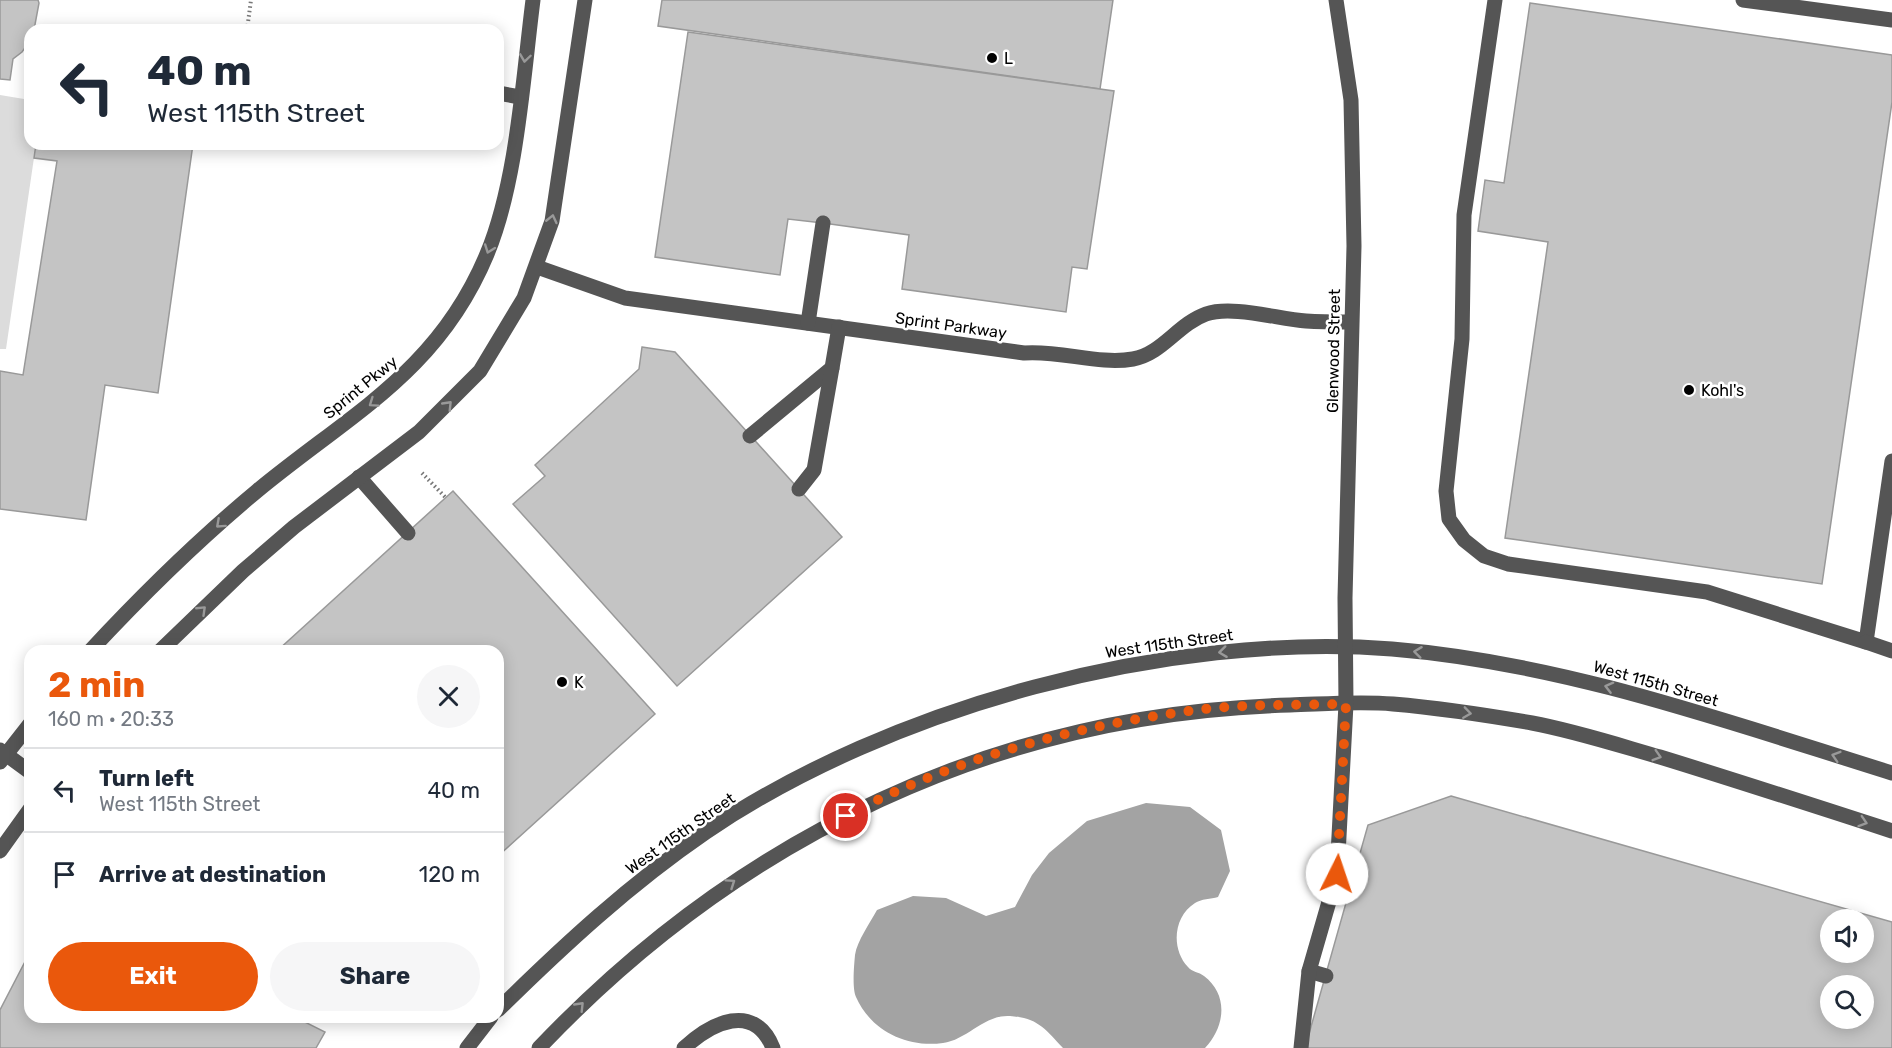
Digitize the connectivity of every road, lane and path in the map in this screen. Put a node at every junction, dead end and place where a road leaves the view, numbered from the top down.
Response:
1 (251, 0) edge
2 (533, 0) edge
3 (585, 0) edge
4 (1336, 0) edge
5 (1495, 0) edge
6 (1743, 0) edge
7 (1892, 20) edge
8 (248, 24) edge
9 (504, 94) edge
10 (520, 97) junction
11 (822, 223) dead end
12 (537, 267) junction
13 (1351, 322) junction
14 (808, 323) junction
15 (839, 327) junction
16 (832, 368) junction
17 (750, 436) dead end
18 (1891, 469) edge
19 (422, 473) dead end
20 (359, 477) junction
21 (799, 489) dead end
22 (446, 498) dead end
23 (408, 532) dead end
24 (1866, 642) junction
25 (96, 645) edge
26 (166, 645) edge
27 (1346, 648) junction
28 (1892, 651) edge
29 (1346, 704) junction
30 (24, 730) edge
31 (2, 755) edge
32 (24, 768) edge
33 (1892, 773) edge
34 (24, 817) edge
35 (1892, 831) edge
36 (0, 851) edge
37 (1334, 886) junction
38 (1350, 890) dead end
39 (1309, 971) junction
40 (1326, 976) dead end
41 (504, 1004) edge
42 (486, 1023) edge
43 (467, 1048) edge
44 (539, 1048) edge
45 (684, 1048) edge
46 (773, 1048) edge
47 (1301, 1048) edge

1 - 8 path
2 -> 10 street, Sprint Pkwy
12 -> 3 street
4 - 13 street, Glenwood Street
5 - 24 street
6 - 7 street
9 - 10 street
10 -> 25 street, Sprint Pkwy
11 - 14 street
12 - 14 street, Sprint Parkway
20 -> 12 street
13 - 15 street, Sprint Parkway
13 - 27 street, Glenwood Street
14 - 15 street, Sprint Parkway
15 - 16 street
16 - 17 street
16 - 21 street
18 - 24 street
19 - 22 path
20 - 23 street
26 -> 20 street
24 - 28 street
27 - 29 street, Glenwood Street
33 -> 27 street, West 115th Street
27 -> 41 street, West 115th Street
29 -> 35 street
29 - 37 street, Glenwood Street
44 -> 29 street
30 - 31 street
31 - 32 street
34 - 36 street
37 - 38 street
37 - 39 street, Glenwood Street
39 - 40 street
39 - 47 street, Glenwood Street
42 - 43 street
45 - 46 street

